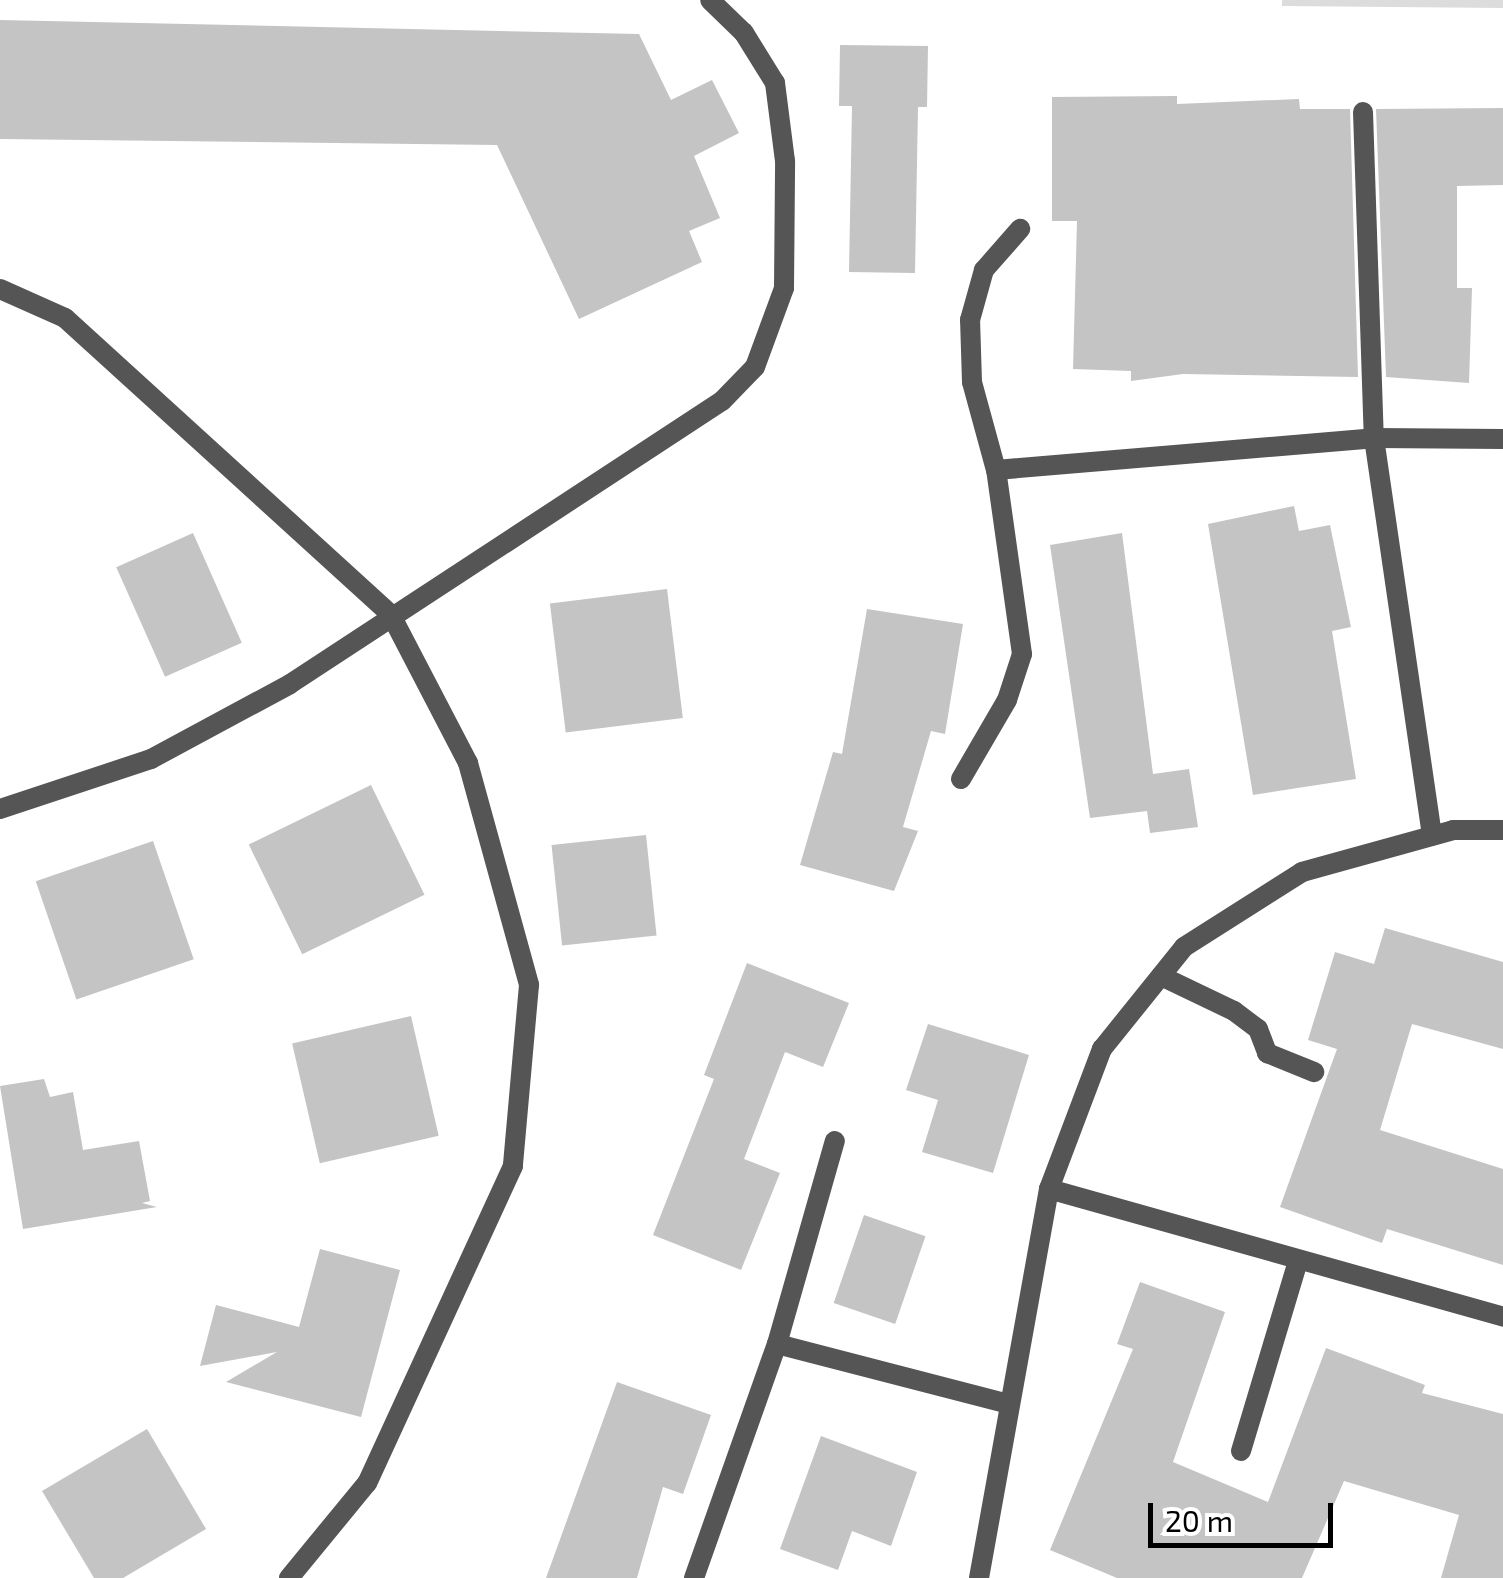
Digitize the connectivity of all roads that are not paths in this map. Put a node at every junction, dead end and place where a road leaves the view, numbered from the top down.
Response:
1 (710, 0) edge
2 (1363, 112) dead end
3 (1020, 230) dead end
4 (0, 290) edge
5 (1374, 438) junction
6 (1503, 438) edge
7 (996, 470) junction
8 (391, 615) junction
9 (962, 779) dead end
10 (0, 809) edge
11 (1503, 830) edge
12 (1432, 836) junction
13 (1161, 976) junction
14 (1314, 1072) dead end
15 (835, 1141) dead end
16 (1049, 1189) junction
17 (1298, 1261) junction
18 (1503, 1317) edge
19 (778, 1344) junction
20 (1005, 1403) junction
21 (1241, 1451) dead end
22 (289, 1578) edge
23 (694, 1578) edge
24 (979, 1578) edge

1 - 8 lane
2 - 5 lane
3 - 7 lane
4 - 8 lane
5 - 6 lane
5 - 7 lane
5 - 12 lane
7 - 9 lane
8 - 10 lane
8 - 22 lane
11 - 12 lane
12 - 13 lane
13 - 14 lane
13 - 16 lane
15 - 19 lane
16 - 17 lane
16 - 20 lane
17 - 18 lane
17 - 21 lane
19 - 20 lane
19 - 23 lane
20 - 24 lane

